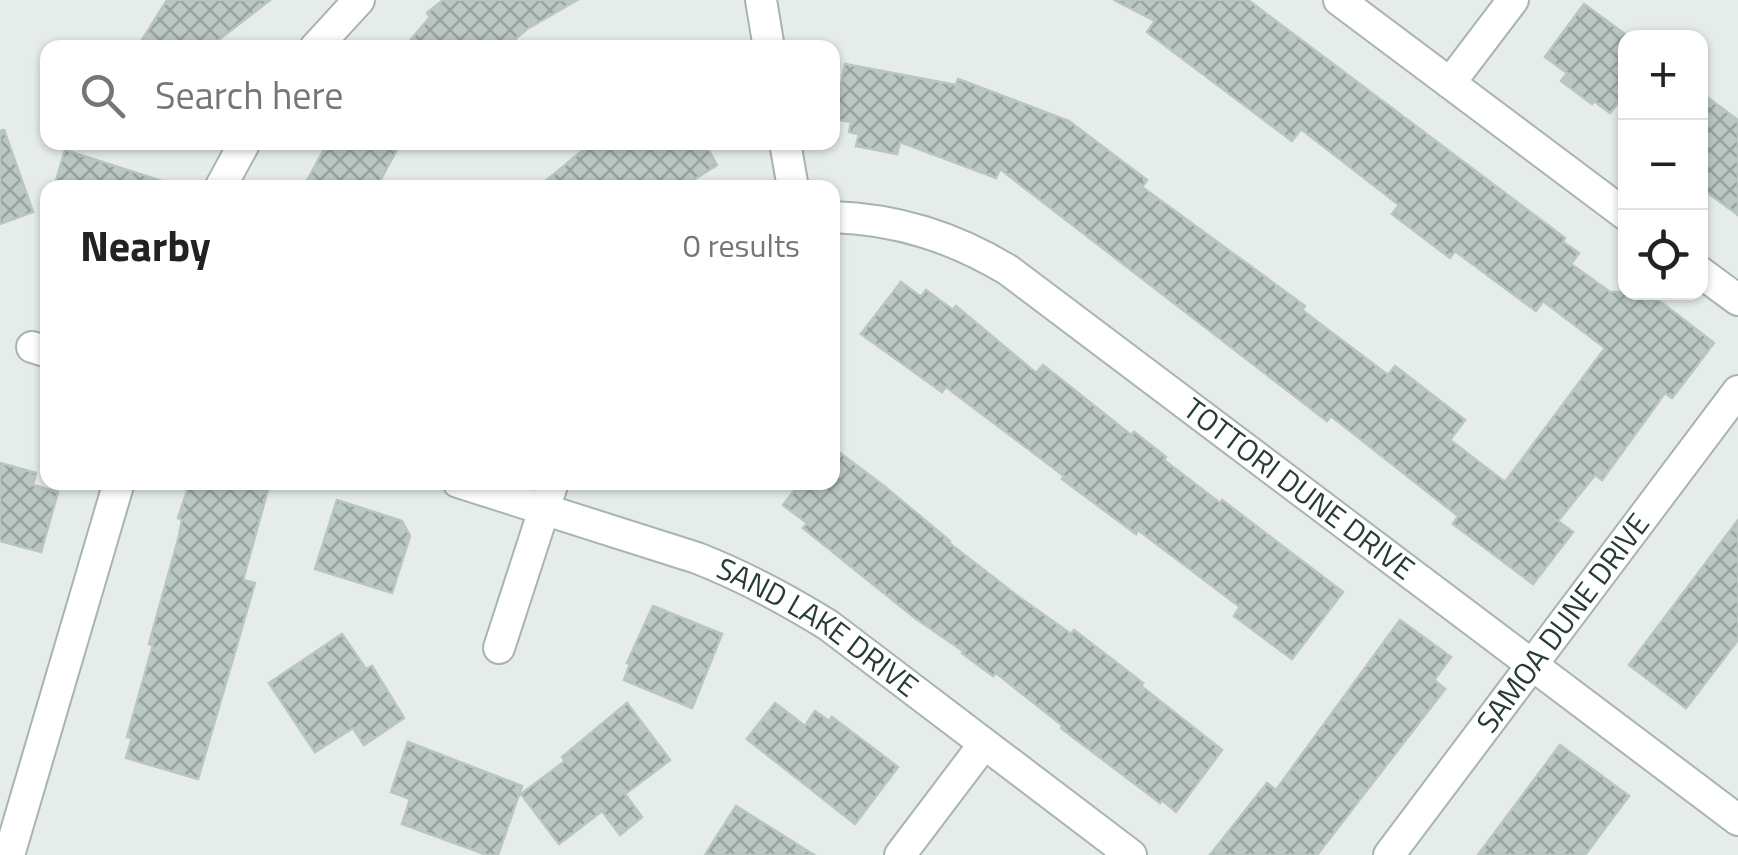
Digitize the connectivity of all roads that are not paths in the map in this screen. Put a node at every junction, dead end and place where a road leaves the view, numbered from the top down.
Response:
1 (358, 0) edge
2 (761, 0) edge
3 (1340, 0) edge
4 (1513, 0) edge
5 (322, 40) edge
6 (768, 40) edge
7 (1450, 83) junction
8 (241, 150) edge
9 (786, 150) edge
10 (224, 180) edge
11 (791, 180) edge
12 (1619, 210) edge
13 (840, 217) edge
14 (1708, 278) edge
15 (1738, 300) edge
16 (1738, 391) edge
17 (117, 490) edge
18 (509, 490) edge
19 (548, 496) edge
20 (498, 648) dead end
21 (1532, 665) junction
22 (984, 744) junction
23 (1738, 820) edge
24 (9, 855) edge
25 (900, 855) edge
26 (1131, 855) edge
27 (1389, 855) edge

1 - 5 street
2 - 6 street
3 - 7 street
4 - 7 street
7 - 12 street
8 - 10 street
9 - 11 street
13 - 21 street, TOTTORI DUNE DRIVE
14 - 15 street
16 - 21 street, SAMOA DUNE DRIVE
17 - 24 street
18 - 19 street, SAND LAKE DRIVE
19 - 20 street
19 - 22 street, SAND LAKE DRIVE
21 - 23 street, TOTTORI DUNE DRIVE
21 - 27 street, SAMOA DUNE DRIVE
22 - 25 street
22 - 26 street, SAND LAKE DRIVE

